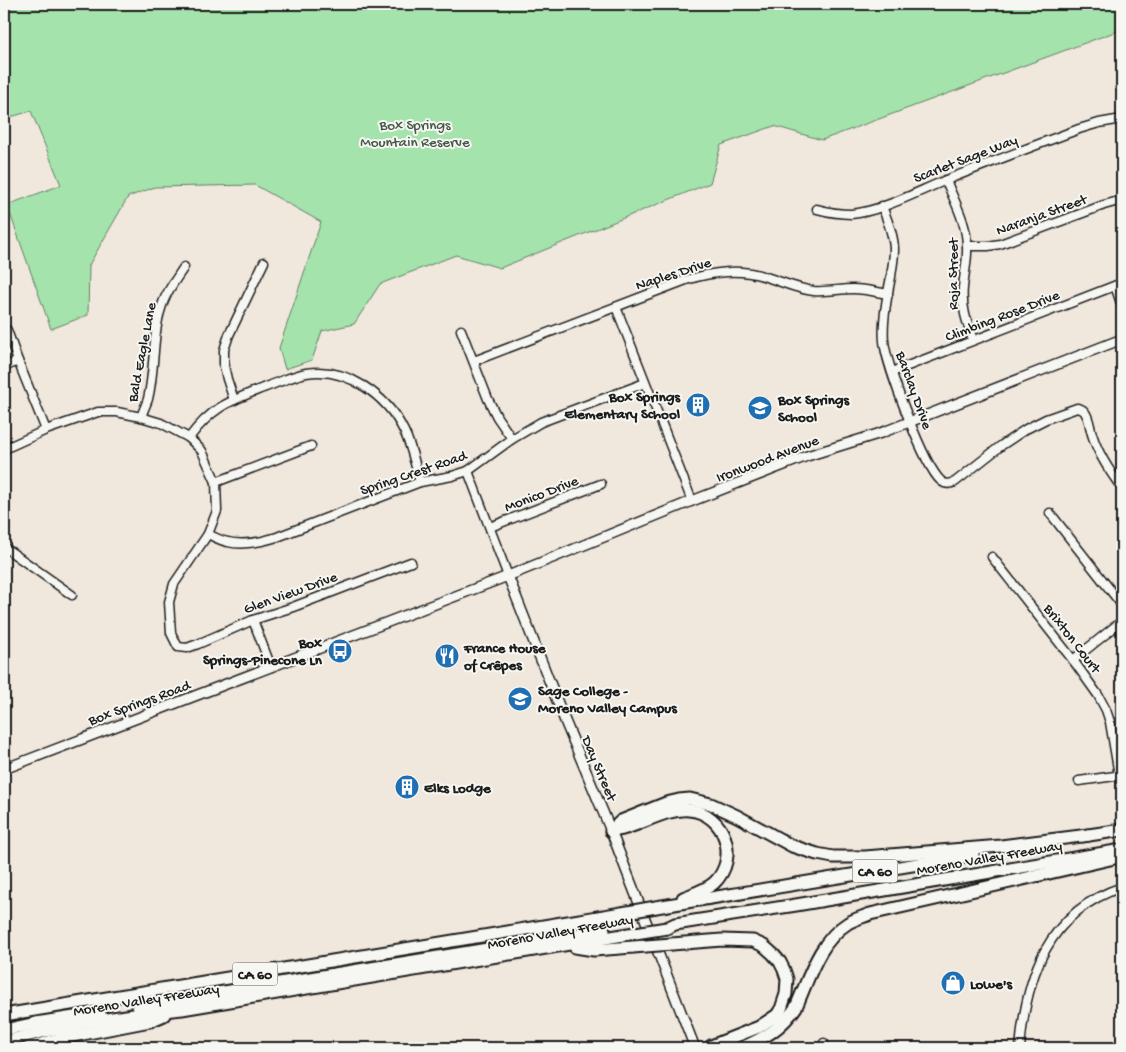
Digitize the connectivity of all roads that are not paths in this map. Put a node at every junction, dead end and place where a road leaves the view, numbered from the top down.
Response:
1 (1122, 119) edge
2 (946, 180) junction
3 (1122, 200) edge
4 (882, 206) junction
5 (817, 209) dead end
6 (967, 246) junction
7 (264, 262) dead end
8 (184, 267) dead end
9 (1118, 284) edge
10 (888, 294) junction
11 (1122, 306) edge
12 (616, 307) junction
13 (7, 330) dead end
14 (462, 330) dead end
15 (1122, 339) edge
16 (973, 340) junction
17 (18, 361) junction
18 (474, 361) junction
19 (4, 367) edge
20 (892, 372) junction
21 (645, 383) junction
22 (234, 400) junction
23 (141, 417) junction
24 (910, 421) junction
25 (46, 430) junction
26 (189, 438) junction
27 (512, 439) junction
28 (311, 446) dead end
29 (4, 449) edge
30 (468, 471) junction
31 (216, 482) junction
32 (420, 482) junction
33 (602, 484) dead end
34 (1122, 488) edge
35 (692, 501) junction
36 (1050, 513) dead end
37 (490, 527) junction
38 (208, 534) junction
39 (4, 547) edge
40 (992, 557) dead end
41 (411, 562) dead end
42 (508, 576) junction
43 (72, 595) dead end
44 (1122, 605) edge
45 (253, 620) junction
46 (1122, 621) edge
47 (1073, 660) junction
48 (271, 667) junction
49 (4, 769) edge
50 (1121, 775) edge
51 (1078, 781) dead end
52 (1122, 830) edge
53 (611, 831) junction
54 (1089, 835) junction
55 (1122, 850) edge
56 (1122, 856) edge
57 (1122, 887) edge
58 (659, 907) junction
59 (628, 930) junction
60 (566, 945) junction
61 (182, 1009) junction
62 (4, 1015) edge
63 (4, 1030) edge
64 (4, 1042) edge
65 (28, 1048) edge
66 (695, 1048) edge
67 (709, 1048) edge
68 (740, 1048) edge
69 (1020, 1048) edge

1 - 2 street, Scarlet Sage Way
2 - 4 street, Scarlet Sage Way
2 - 6 street, Roja Street
3 - 6 street, Naranja Street
4 - 5 street, Scarlet Sage Way
4 - 10 street, Barclay Drive
6 - 16 street, Roja Street
7 - 22 street
8 - 23 street, Bald Eagle Lane
9 - 11 street
9 - 16 street, Climbing Rose Drive
10 - 12 street, Naples Drive
10 - 20 street, Barclay Drive
12 - 18 street, Naples Drive
12 - 21 street
13 - 17 street
14 - 18 street
15 - 24 main road, Ironwood Avenue
16 - 20 street, Climbing Rose Drive
17 - 19 street
17 - 25 street
18 - 27 street
20 - 24 street, Barclay Drive
21 - 27 street, Spring Crest Road
21 - 35 street
22 - 26 street
22 - 32 street
23 - 25 street
23 - 26 street
24 - 34 street, Barclay Drive
24 - 35 main road, Ironwood Avenue
25 - 29 street
26 - 31 street
27 - 30 street, Spring Crest Road
28 - 31 street
30 - 32 street, Spring Crest Road
30 - 37 street, Day Street
31 - 38 street
32 - 38 street, Spring Crest Road
33 - 37 street, Monico Drive
35 - 42 main road, Ironwood Avenue
36 - 44 street
37 - 42 street, Day Street
38 - 45 street, Glen View Drive
39 - 43 street
40 - 47 street, Brixton Court
41 - 45 street, Glen View Drive
42 - 48 main road, Box Springs Road
42 - 53 main road, Day Street
45 - 48 street
46 - 47 street
47 - 50 street, Brixton Court
48 - 49 main road, Box Springs Road
50 - 51 street
52 - 54 highway, Moreno Valley Freeway / CA 60
53 - 54 highway
53 - 58 highway
53 - 66 main road, Day Street
54 - 58 highway, Moreno Valley Freeway / CA 60
55 - 59 highway, Moreno Valley Freeway / CA 60, bridge
56 - 68 highway
57 - 69 street
58 - 62 highway, Moreno Valley Freeway / CA 60, bridge
59 - 60 highway, Moreno Valley Freeway / CA 60
59 - 63 highway
60 - 61 highway, Moreno Valley Freeway / CA 60
60 - 67 highway, bridge
61 - 64 highway, Moreno Valley Freeway / CA 60
61 - 65 highway

